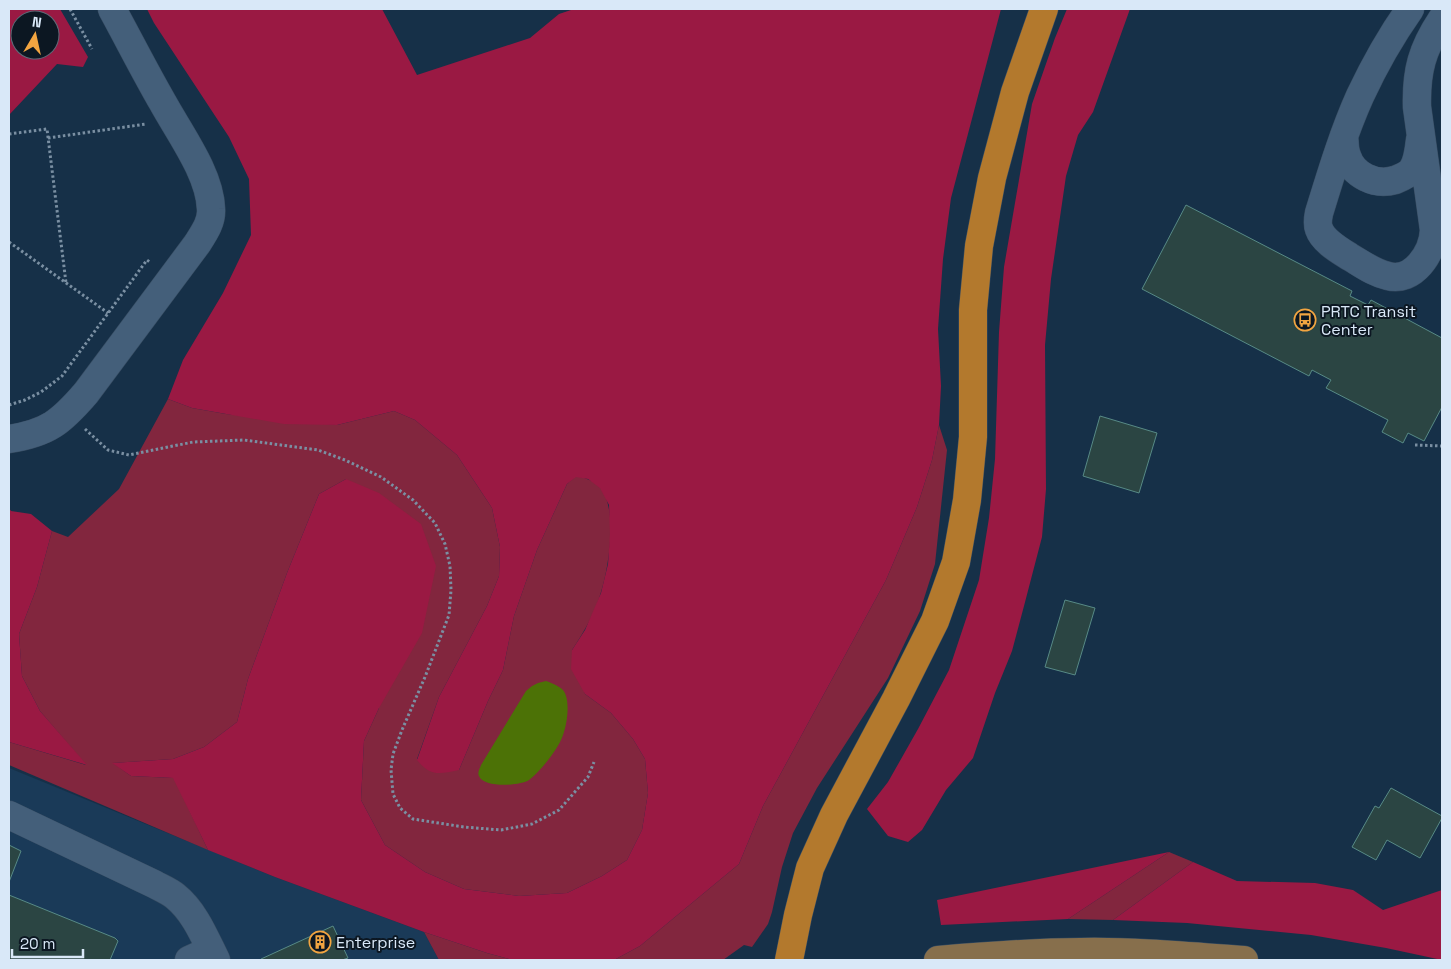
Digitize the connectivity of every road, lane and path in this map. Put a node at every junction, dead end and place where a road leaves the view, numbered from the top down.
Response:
1 (70, 9) edge
2 (112, 9) edge
3 (1044, 9) edge
4 (1410, 9) edge
5 (1442, 19) edge
6 (92, 49) dead end
7 (149, 124) dead end
8 (1421, 133) junction
9 (9, 134) edge
10 (1344, 136) junction
11 (48, 138) junction
12 (9, 242) edge
13 (154, 265) dead end
14 (66, 282) junction
15 (108, 313) junction
16 (9, 405) edge
17 (70, 412) junction
18 (9, 439) edge
19 (1415, 445) dead end
20 (1442, 446) edge
21 (594, 762) dead end
22 (9, 815) edge
23 (205, 957) edge
24 (789, 960) edge
25 (938, 960) edge
26 (1244, 960) edge

1 - 6 path
2 - 17 lane
3 - 24 highway
4 - 10 lane
5 - 8 lane
7 - 11 path
8 - 10 lane
8 - 10 lane
9 - 11 path
11 - 14 path
12 - 14 path
13 - 15 path
14 - 15 path
15 - 16 path
17 - 18 lane
17 - 21 path
19 - 20 path
22 - 23 lane
25 - 26 main road

